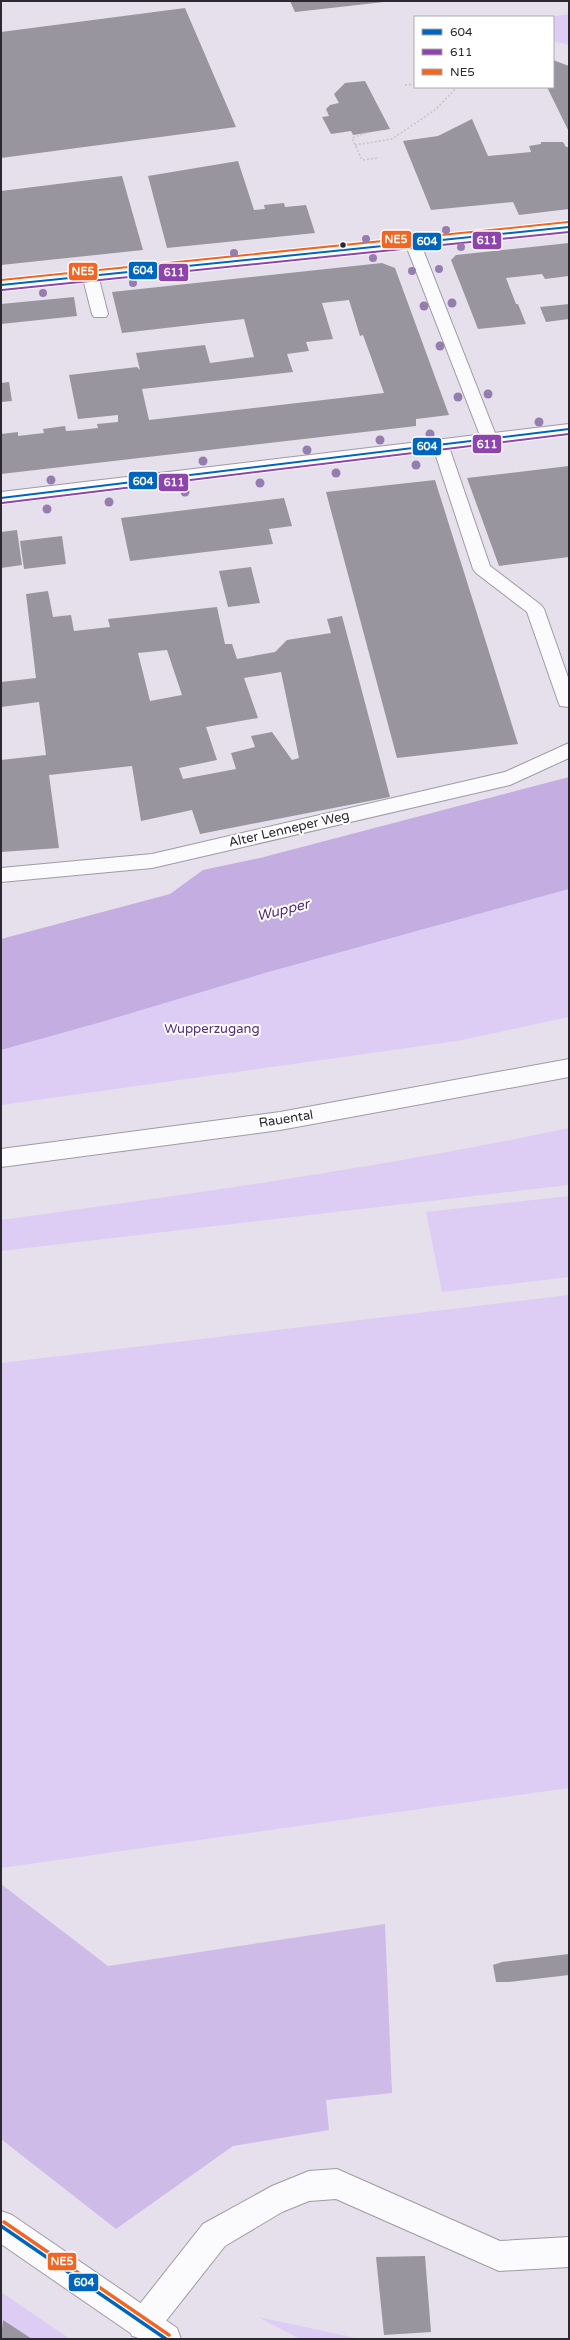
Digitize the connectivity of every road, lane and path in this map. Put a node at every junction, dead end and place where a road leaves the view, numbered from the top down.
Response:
1 (414, 84) edge
2 (405, 85) dead end
3 (456, 88) edge
4 (366, 133) dead end
5 (356, 145) junction
6 (379, 158) dead end
7 (569, 227) edge
8 (413, 244) junction
9 (90, 275) junction
10 (1, 285) edge
11 (100, 314) dead end
12 (569, 429) edge
13 (489, 438) junction
14 (440, 444) junction
15 (1, 498) edge
16 (567, 701) dead end
17 (569, 750) edge
18 (1, 875) edge
19 (569, 1068) edge
20 (1, 1158) edge
21 (1, 2226) edge
22 (569, 2252) edge
23 (154, 2332) edge

1 - 2 path
3 - 5 path
4 - 5 path
5 - 6 path
7 - 8 street
8 - 9 street
8 - 13 street
9 - 10 street
9 - 11 street
12 - 13 street
13 - 14 street
14 - 15 street
14 - 16 street
17 - 18 street, Alter Lenneper Weg
19 - 20 street, Rauental
21 - 23 street
22 - 23 street

